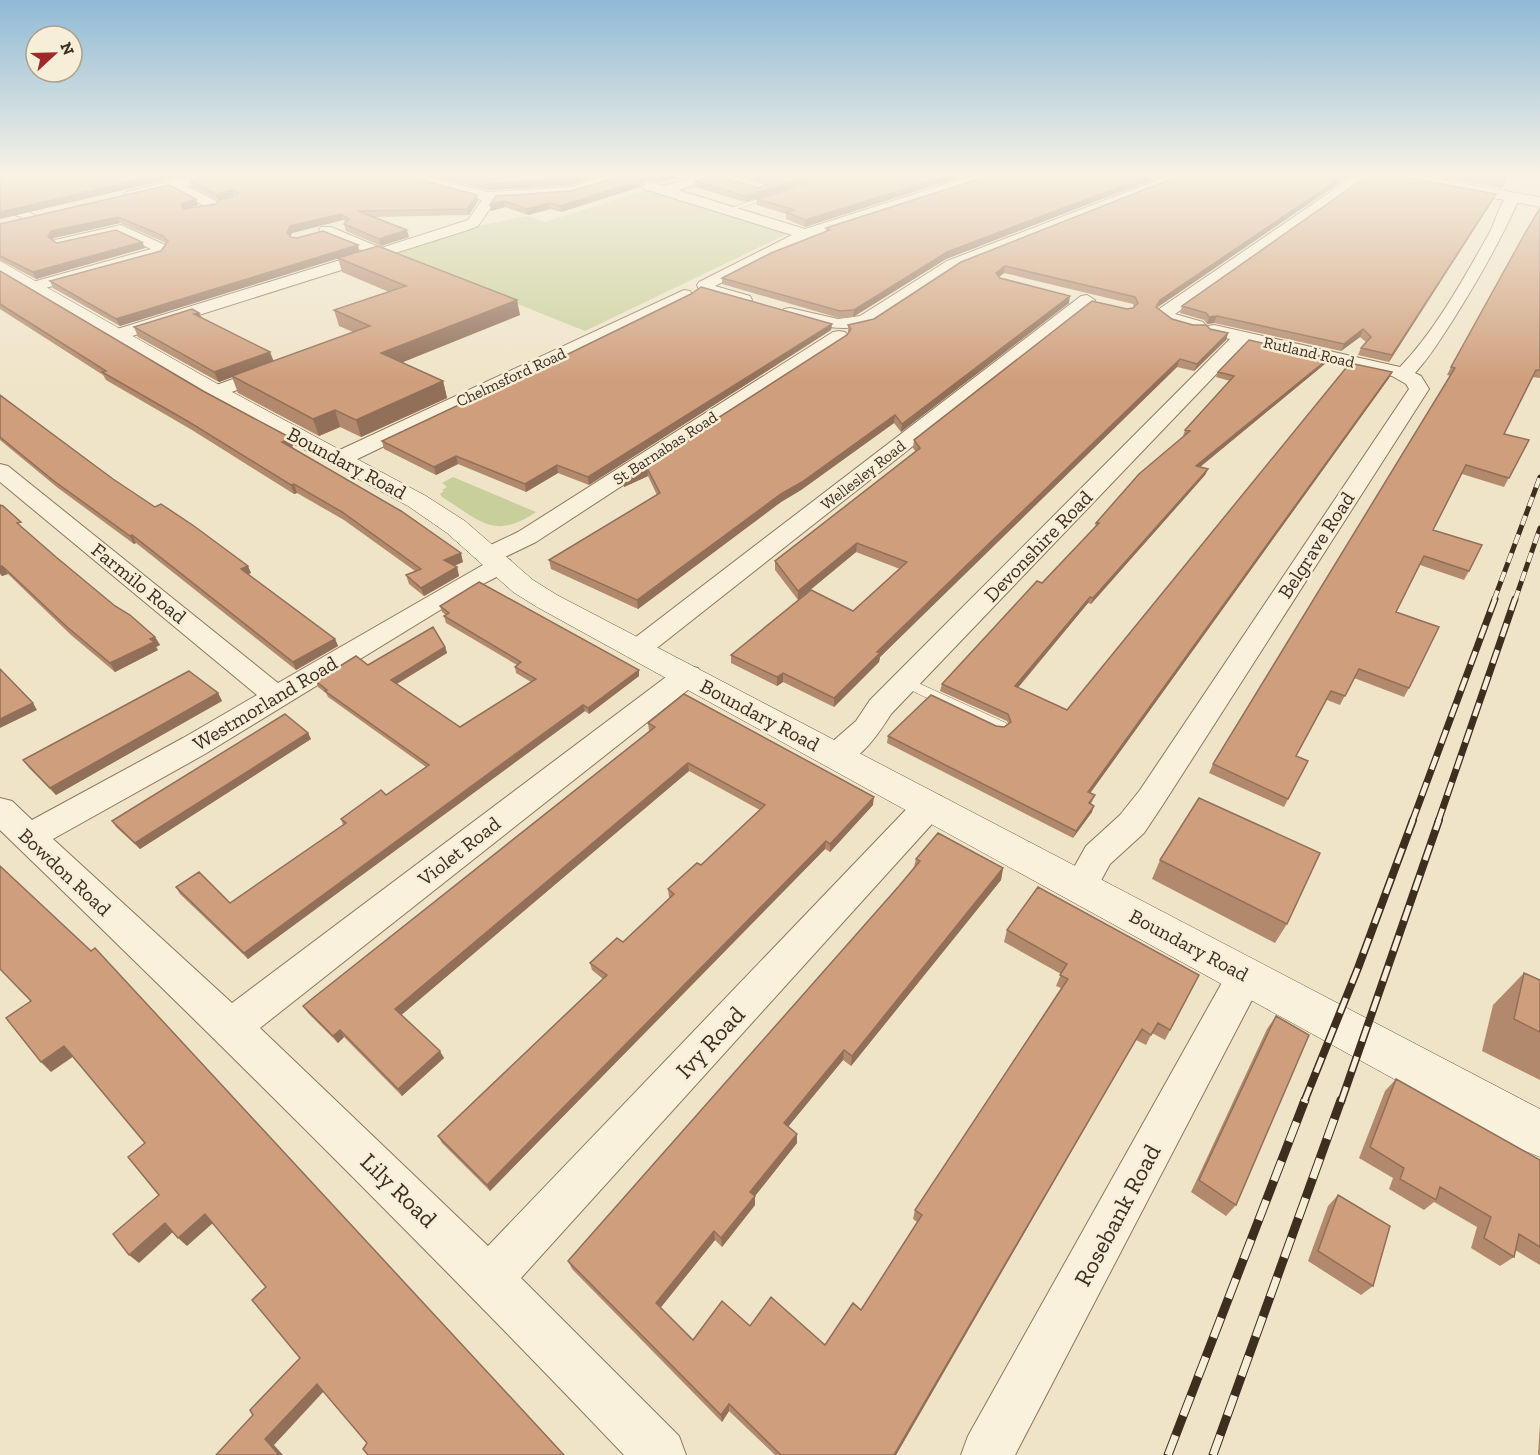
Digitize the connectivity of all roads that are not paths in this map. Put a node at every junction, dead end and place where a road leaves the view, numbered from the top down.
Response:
1 (152, 244) edge
2 (359, 244) edge
3 (408, 244) edge
4 (785, 244) edge
5 (1006, 244) edge
6 (1264, 244) edge
7 (1490, 244) edge
8 (380, 253) junction
9 (131, 259) junction
10 (0, 266) edge
11 (148, 268) edge
12 (35, 286) junction
13 (684, 295) edge
14 (1064, 295) edge
15 (840, 331) junction
16 (120, 334) junction
17 (1242, 337) junction
18 (288, 365) edge
19 (1410, 368) junction
20 (215, 392) junction
21 (339, 459) junction
22 (0, 471) edge
23 (495, 560) junction
24 (638, 649) junction
25 (688, 675) junction
26 (905, 682) junction
27 (276, 696) junction
28 (1001, 727) edge
29 (837, 756) junction
30 (930, 805) junction
31 (0, 810) edge
32 (28, 838) junction
33 (1080, 888) junction
34 (130, 933) joint
35 (1246, 975) junction
36 (231, 1027) junction
37 (1540, 1134) edge
38 (489, 1279) junction
39 (660, 1455) edge
40 (987, 1455) edge

1 - 9 street
2 - 8 street
3 - 8 street
4 - 15 street
5 - 15 street, St Barnabas Road
6 - 17 street, Rutland Road
7 - 19 street
8 - 16 street
9 - 11 street
9 - 12 street
10 - 12 street, Boundary Road
12 - 16 street, Boundary Road
13 - 21 street, Chelmsford Road
14 - 24 street, Wellesley Road
15 - 23 street, St Barnabas Road
16 - 20 street, Boundary Road
17 - 19 street, Rutland Road
17 - 26 street, Devonshire Road
18 - 20 street
19 - 33 street, Belgrave Road
20 - 21 street, Boundary Road
21 - 23 street, Boundary Road
22 - 27 street, Farmilo Road
23 - 24 street, Boundary Road
23 - 27 street, Westmorland Road
24 - 25 street, Boundary Road
25 - 29 street, Boundary Road
25 - 36 street, Violet Road
26 - 28 lane
26 - 29 street, Devonshire Road
27 - 32 street, Westmorland Road
29 - 30 street, Boundary Road
30 - 33 street, Boundary Road
30 - 38 street, Ivy Road
31 - 32 street, Bowdon Road
32 - 34 street, Bowdon Road
33 - 35 street, Boundary Road
34 - 36 street, Lily Road
35 - 37 street, Boundary Road
35 - 40 street, Rosebank Road
36 - 38 street, Lily Road
38 - 39 street, Lily Road

